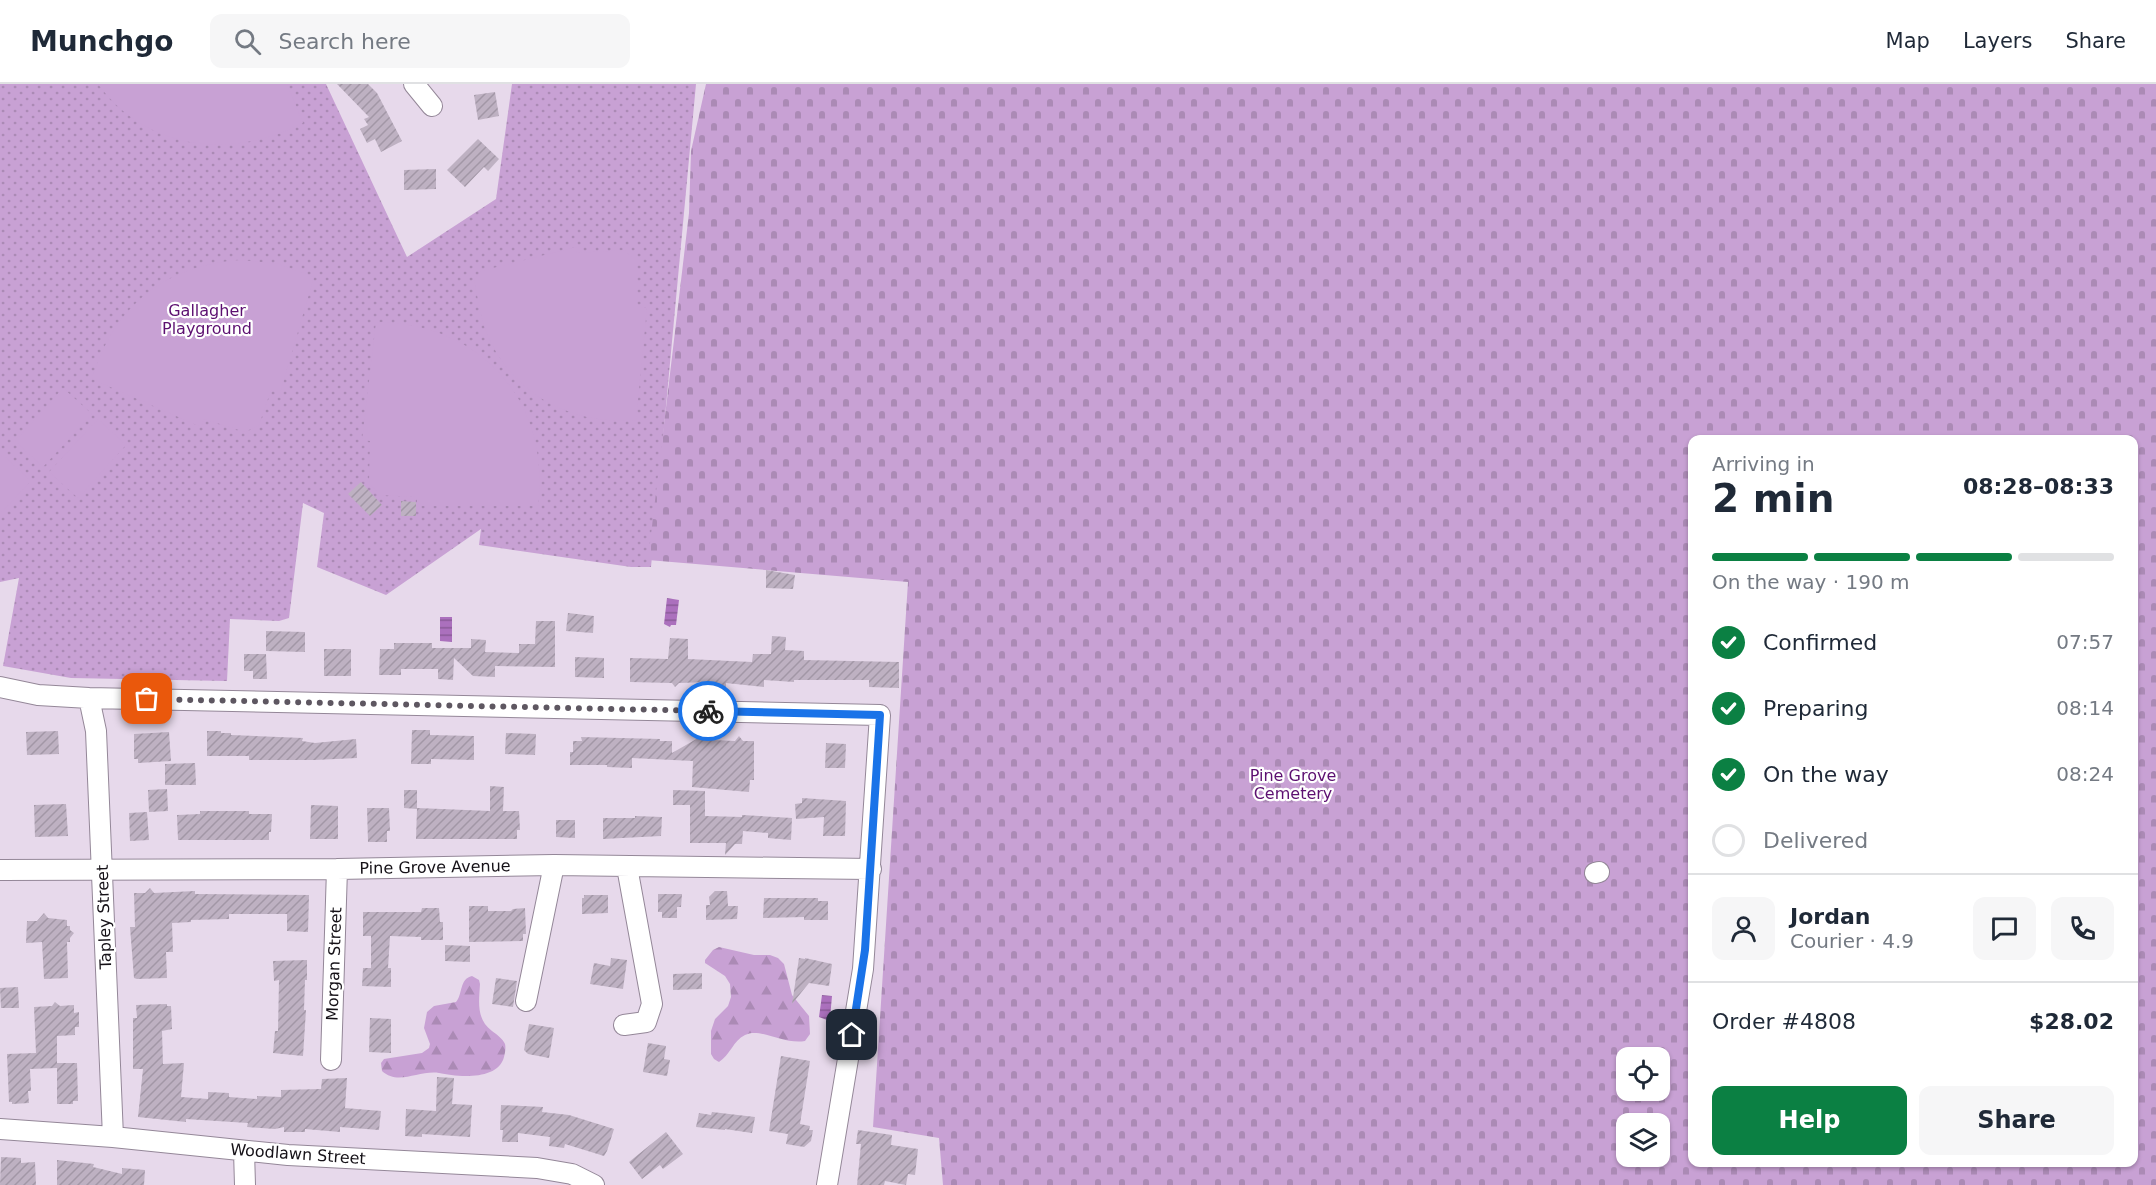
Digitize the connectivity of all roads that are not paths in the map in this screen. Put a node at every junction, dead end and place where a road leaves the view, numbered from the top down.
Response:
1 (414, 84) edge
2 (432, 106) dead end
3 (0, 687) edge
4 (89, 698) junction
5 (554, 865) junction
6 (627, 867) junction
7 (102, 869) junction
8 (337, 869) junction
9 (871, 869) junction
10 (0, 870) edge
11 (526, 1001) dead end
12 (624, 1025) dead end
13 (331, 1060) dead end
14 (0, 1129) edge
15 (113, 1137) junction
16 (244, 1151) junction
17 (245, 1185) edge
18 (594, 1185) edge
19 (827, 1185) edge

1 - 2 street
3 - 4 street
4 - 7 street, Tapley Street
4 - 9 street
5 - 6 street, Pine Grove Avenue
5 - 8 street, Pine Grove Avenue
5 - 11 street
6 - 9 street, Pine Grove Avenue
6 - 12 street
7 - 8 street, Pine Grove Avenue
7 - 10 street, Pine Grove Avenue
7 - 15 street, Tapley Street
8 - 13 street, Morgan Street
9 - 19 street
14 - 15 street, Woodlawn Street
15 - 16 street, Woodlawn Street
16 - 17 street
16 - 18 street, Woodlawn Street

